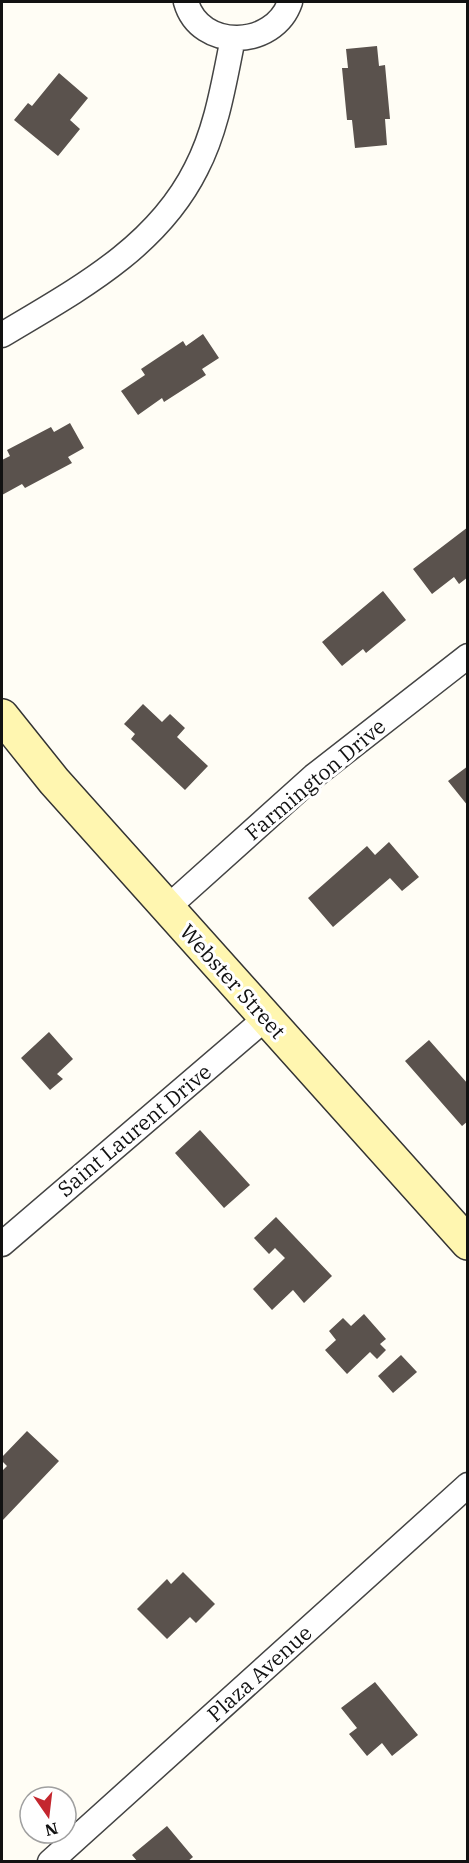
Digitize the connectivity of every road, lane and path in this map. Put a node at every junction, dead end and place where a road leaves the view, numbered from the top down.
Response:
1 (186, 2) edge
2 (290, 2) edge
3 (233, 38) junction
4 (2, 335) edge
5 (468, 656) edge
6 (2, 716) edge
7 (167, 908) junction
8 (266, 1018) junction
9 (468, 1243) edge
10 (2, 1244) edge
11 (468, 1485) edge
12 (50, 1862) edge

1 - 3 street
2 - 3 street
3 - 4 street
5 - 7 street, Farmington Drive
6 - 7 main road, Webster Street
7 - 8 main road, Webster Street
8 - 9 main road, Webster Street
8 - 10 street, Saint Laurent Drive
11 - 12 street, Plaza Avenue

